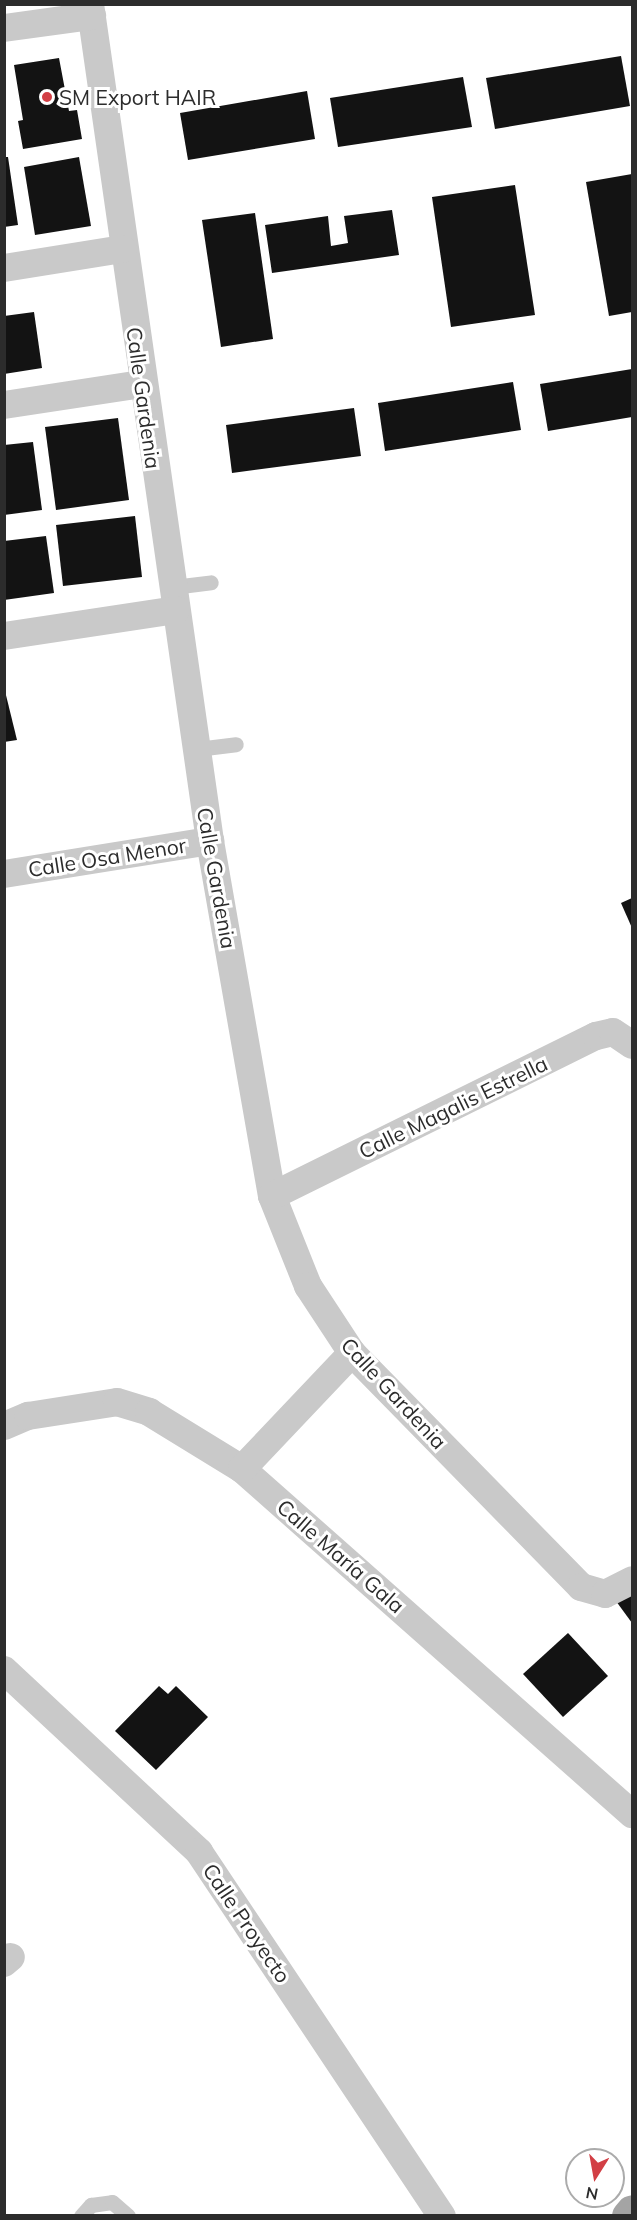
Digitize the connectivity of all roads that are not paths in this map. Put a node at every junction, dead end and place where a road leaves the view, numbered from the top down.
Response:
1 (91, 10) edge
2 (4, 28) edge
3 (122, 249) junction
4 (4, 268) edge
5 (142, 384) junction
6 (4, 405) edge
7 (211, 582) dead end
8 (174, 598) junction
9 (4, 636) edge
10 (236, 744) dead end
11 (196, 749) junction
12 (210, 841) junction
13 (4, 874) edge
14 (633, 1045) edge
15 (272, 1196) junction
16 (352, 1353) junction
17 (4, 1426) edge
18 (242, 1469) junction
19 (633, 1580) edge
20 (4, 1670) edge
21 (633, 1814) edge
22 (633, 2211) edge
23 (81, 2216) edge
24 (128, 2216) edge
25 (442, 2216) edge
26 (628, 2216) edge

1 - 2 street
1 - 3 street, Calle Gardenia
3 - 4 street
3 - 5 street, Calle Gardenia
5 - 6 street
5 - 8 street, Calle Gardenia
7 - 8 lane
8 - 9 street
8 - 11 street, Calle Gardenia
10 - 11 lane
11 - 12 street, Calle Gardenia
12 - 13 street, Calle Osa Menor
12 - 15 street, Calle Gardenia
14 - 15 street, Calle Magalis Estrella
15 - 16 street, Calle Gardenia
16 - 18 street
16 - 19 street, Calle Gardenia
17 - 18 street, Calle María Gala
18 - 21 street, Calle María Gala
20 - 25 street, Calle Proyecto
22 - 26 main road
23 - 24 lane

